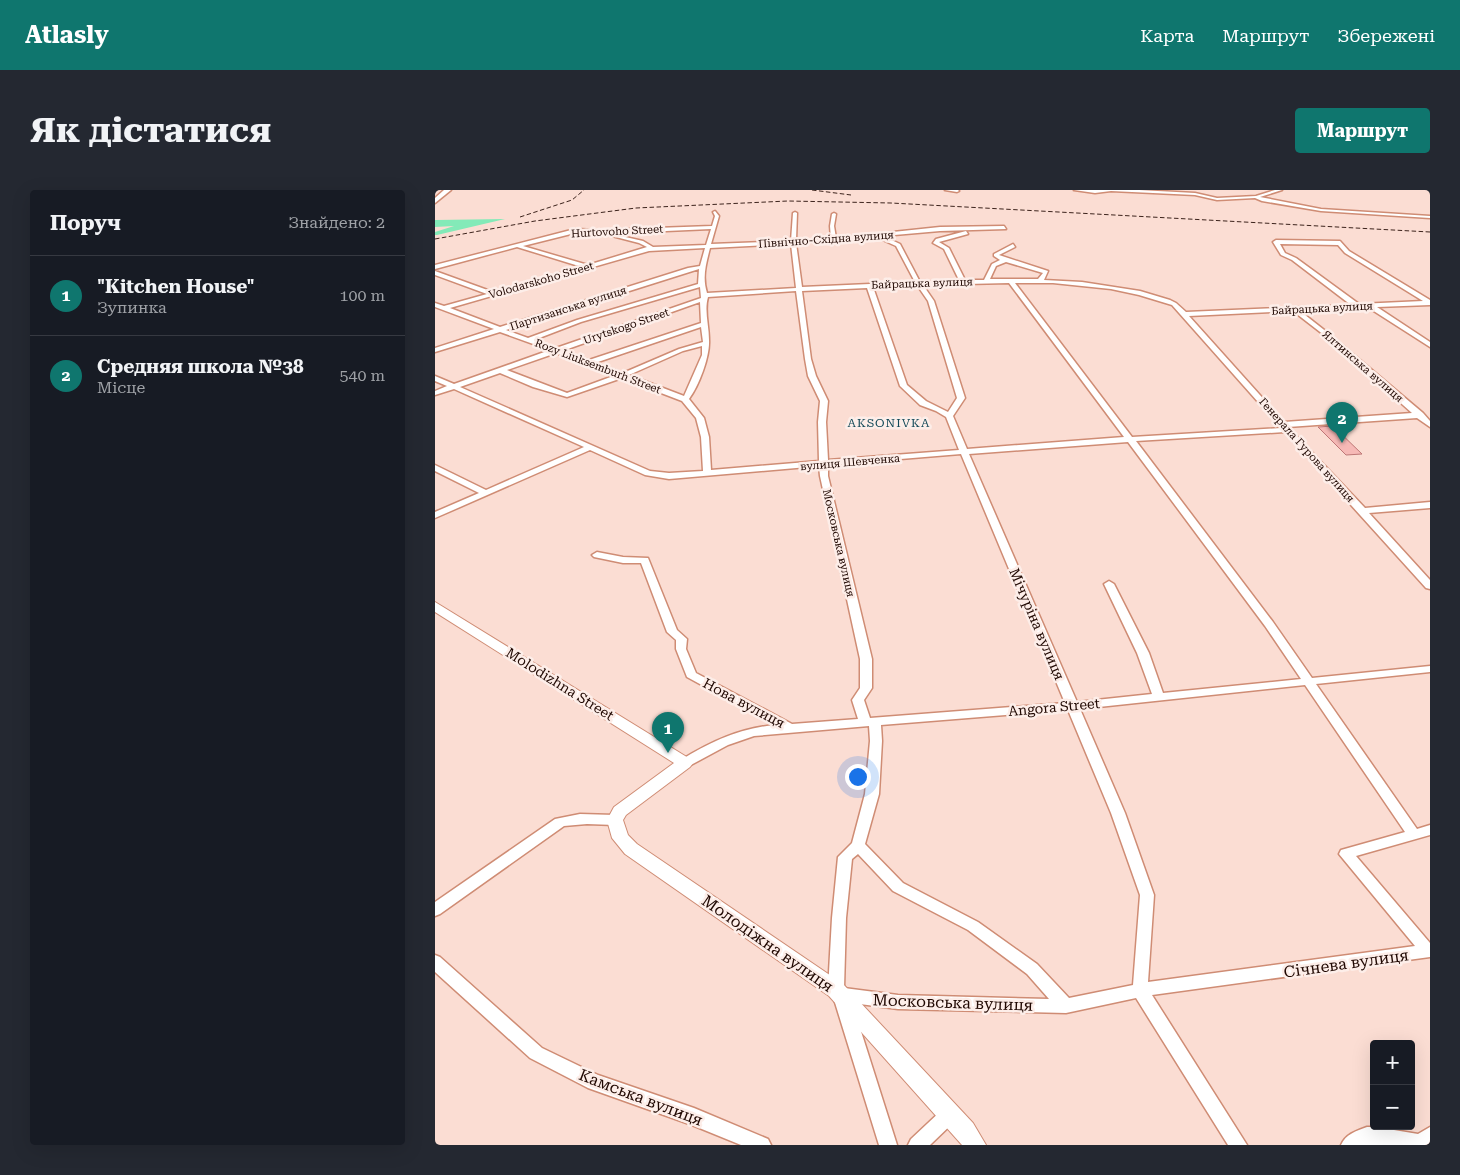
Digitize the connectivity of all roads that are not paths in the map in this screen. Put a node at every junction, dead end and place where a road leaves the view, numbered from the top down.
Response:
1 (442, 190) edge
2 (448, 190) edge
3 (947, 190) edge
4 (955, 190) edge
5 (1076, 190) edge
6 (1281, 190) edge
7 (435, 195) edge
8 (1256, 197) junction
9 (435, 201) edge
10 (715, 212) dead end
11 (795, 212) dead end
12 (834, 214) dead end
13 (1430, 217) edge
14 (713, 226) junction
15 (989, 228) junction
16 (1004, 228) dead end
17 (599, 232) junction
18 (878, 236) junction
19 (834, 240) junction
20 (793, 242) junction
21 (518, 246) junction
22 (708, 246) junction
23 (1013, 246) dead end
24 (648, 250) junction
25 (1005, 260) junction
26 (435, 267) edge
27 (588, 267) junction
28 (702, 267) junction
29 (435, 273) edge
30 (987, 280) junction
31 (1011, 281) junction
32 (963, 282) junction
33 (1039, 282) junction
34 (918, 283) junction
35 (701, 285) junction
36 (869, 285) junction
37 (800, 289) junction
38 (493, 294) junction
39 (1138, 294) joint
40 (704, 297) junction
41 (1430, 303) edge
42 (435, 305) edge
43 (1357, 306) junction
44 (1371, 306) junction
45 (443, 308) junction
46 (435, 310) edge
47 (1295, 310) junction
48 (1184, 314) junction
49 (704, 324) junction
50 (502, 329) junction
51 (528, 340) junction
52 (706, 343) junction
53 (1430, 345) edge
54 (435, 350) edge
55 (556, 350) junction
56 (591, 362) junction
57 (501, 370) junction
58 (624, 375) junction
59 (435, 378) edge
60 (453, 386) junction
61 (435, 393) edge
62 (685, 399) junction
63 (1420, 415) junction
64 (949, 416) junction
65 (1430, 425) edge
66 (1283, 428) junction
67 (1132, 440) junction
68 (591, 447) junction
69 (965, 453) junction
70 (822, 464) junction
71 (435, 468) edge
72 (707, 474) junction
73 (485, 493) junction
74 (1430, 505) edge
75 (1362, 511) junction
76 (435, 515) edge
77 (597, 555) dead end
78 (1109, 584) dead end
79 (1430, 586) edge
80 (435, 606) edge
81 (1430, 669) edge
82 (1308, 682) junction
83 (1159, 697) junction
84 (1073, 706) junction
85 (870, 721) junction
86 (791, 728) junction
87 (685, 763) junction
88 (615, 820) junction
89 (1430, 830) edge
90 (1414, 835) junction
91 (858, 845) junction
92 (435, 910) edge
93 (435, 962) edge
94 (1140, 990) junction
95 (838, 992) junction
96 (1066, 1006) junction
97 (950, 1114) junction
98 (1430, 1136) edge
99 (762, 1145) edge
100 (889, 1145) edge
101 (917, 1145) edge
102 (975, 1145) edge
103 (1238, 1145) edge
104 (1350, 1145) edge

1 - 7 main road
2 - 9 main road
3 - 4 street
5 - 8 street
6 - 8 street
8 - 13 street
10 - 14 street
11 - 20 street, Московська вулиця
12 - 19 street
14 - 17 street, Hurtovoho Street
14 - 22 street
15 - 16 street, Північно-Східна вулиця
15 - 18 street, Північно-Східна вулиця
15 - 32 street
17 - 21 street, Hurtovoho Street
17 - 24 street
18 - 19 street, Північно-Східна вулиця
18 - 34 street
19 - 20 street, Північно-Східна вулиця
20 - 22 street, Північно-Східна вулиця
20 - 37 street, Московська вулиця
21 - 26 street, Hurtovoho Street
21 - 27 street
22 - 24 street, Північно-Східна вулиця
22 - 28 street
23 - 25 street
24 - 27 street, Volodarskoho Street
25 - 30 street
25 - 33 street
27 - 38 street, Volodarskoho Street
28 - 35 street
28 - 50 street, Партизанська вулиця
29 - 38 street
30 - 31 street, Байрацька вулиця
30 - 32 street, Байрацька вулиця
31 - 33 street, Байрацька вулиця
31 - 67 street
32 - 34 street, Байрацька вулиця
33 - 39 street, Байрацька вулиця
34 - 36 street, Байрацька вулиця
34 - 64 street
35 - 40 street
35 - 51 street
36 - 37 street, Байрацька вулиця
36 - 64 street
37 - 40 street, Байрацька вулиця
37 - 70 street, Московська вулиця
38 - 45 street, Volodarskoho Street
39 - 48 street, Генерала Гурова вулиця
40 - 49 street
40 - 55 street, Urytskogo Street
41 - 43 street
41 - 44 street, Байрацька вулиця
42 - 45 street, Rozy Liuksemburh Street
43 - 44 street, Байрацька вулиця
43 - 47 street, Байрацька вулиця
44 - 53 street
45 - 46 street, Volodarskoho Street
45 - 50 street, Rozy Liuksemburh Street
47 - 48 street, Байрацька вулиця
47 - 63 street, Ялтинська вулиця
48 - 66 street, Генерала Гурова вулиця
49 - 52 street
49 - 56 street
50 - 51 street, Rozy Liuksemburh Street
50 - 54 street, Партизанська вулиця
51 - 55 street, Rozy Liuksemburh Street
52 - 58 street
52 - 62 street
55 - 56 street, Rozy Liuksemburh Street
55 - 57 street, Urytskogo Street
56 - 58 street, Rozy Liuksemburh Street
57 - 58 street
57 - 60 street, Urytskogo Street
58 - 62 street, Rozy Liuksemburh Street
59 - 60 street, вулиця Шевченка
60 - 61 street, Urytskogo Street
60 - 68 street, вулиця Шевченка
62 - 72 street
63 - 65 street, Ялтинська вулиця
63 - 66 street, вулиця Шевченка
64 - 69 street, Мічуріна вулиця
66 - 67 street, вулиця Шевченка
66 - 75 street, Генерала Гурова вулиця
67 - 69 street, вулиця Шевченка
67 - 82 street
68 - 72 street, вулиця Шевченка
68 - 73 street
69 - 70 street, вулиця Шевченка
69 - 84 street, Мічуріна вулиця
70 - 72 street, вулиця Шевченка
70 - 85 street, Московська вулиця
71 - 73 street
73 - 76 street
74 - 75 street
75 - 79 street, Генерала Гурова вулиця
77 - 86 street, Нова вулиця
78 - 83 street
80 - 87 street, Molodizhna Street
81 - 82 street, Angora Street
82 - 83 street, Angora Street
82 - 90 street
83 - 84 street, Angora Street
84 - 85 street, Angora Street
84 - 94 street, Мічуріна вулиця
85 - 86 street, Angora Street
85 - 91 street, Московська вулиця
86 - 87 street, Angora Street
87 - 88 street
88 - 92 street
88 - 95 street, Молодіжна вулиця
89 - 90 street, Січнева вулиця
90 - 94 street, Січнева вулиця
91 - 95 street, Московська вулиця
91 - 96 street, Московська вулиця
93 - 99 street, Камська вулиця
94 - 96 street, Московська вулиця
94 - 103 street
95 - 96 street, Московська вулиця
95 - 97 street, Молодіжна вулиця
95 - 100 street
97 - 101 street
97 - 102 street, Молодіжна вулиця
98 - 104 street

